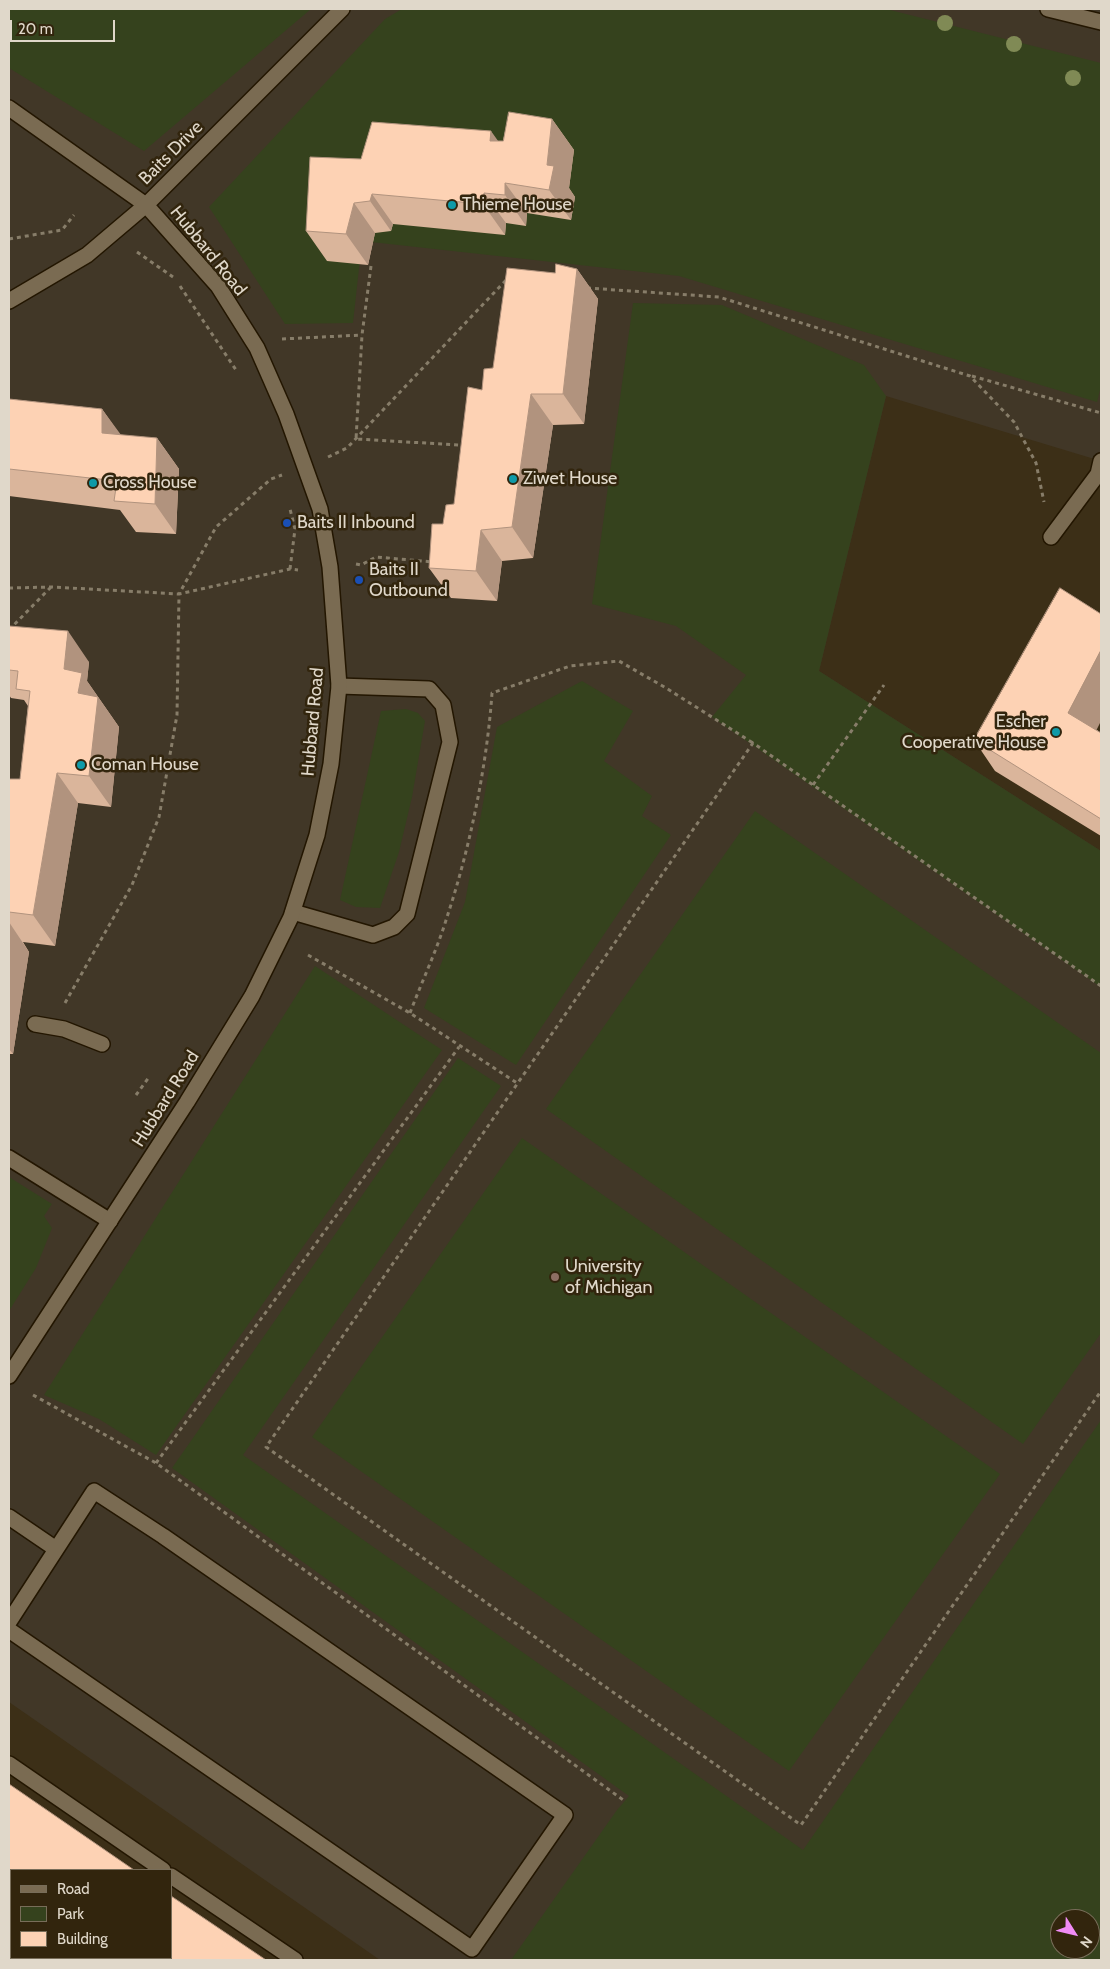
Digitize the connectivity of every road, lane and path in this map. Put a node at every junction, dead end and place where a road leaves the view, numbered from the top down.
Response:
1 (342, 9) edge
2 (1048, 9) edge
3 (1101, 22) edge
4 (9, 108) edge
5 (146, 205) junction
6 (74, 215) dead end
7 (9, 239) edge
8 (137, 252) dead end
9 (371, 266) dead end
10 (515, 279) edge
11 (578, 287) edge
12 (9, 301) edge
13 (362, 335) junction
14 (282, 339) dead end
15 (238, 374) dead end
16 (970, 376) junction
17 (1101, 413) edge
18 (356, 439) junction
19 (459, 446) edge
20 (328, 457) dead end
21 (1101, 461) edge
22 (278, 467) dead end
23 (288, 474) dead end
24 (281, 476) junction
25 (283, 484) dead end
26 (1044, 500) dead end
27 (288, 502) dead end
28 (1051, 537) dead end
29 (434, 562) edge
30 (361, 564) dead end
31 (290, 570) junction
32 (298, 570) dead end
33 (52, 587) junction
34 (9, 588) edge
35 (179, 594) junction
36 (9, 630) edge
37 (884, 685) dead end
38 (339, 686) junction
39 (753, 743) junction
40 (813, 785) junction
41 (293, 912) junction
42 (308, 955) dead end
43 (1101, 986) edge
44 (65, 1004) dead end
45 (410, 1013) junction
46 (35, 1024) dead end
47 (102, 1044) dead end
48 (459, 1047) junction
49 (149, 1077) dead end
50 (517, 1084) junction
51 (136, 1095) dead end
52 (9, 1158) edge
53 (110, 1221) junction
54 (9, 1376) edge
55 (1101, 1391) edge
56 (33, 1395) dead end
57 (156, 1463) junction
58 (9, 1517) edge
59 (56, 1549) junction
60 (9, 1622) edge
61 (9, 1630) edge
62 (9, 1764) edge
63 (626, 1802) dead end
64 (162, 1869) edge
65 (172, 1877) edge
66 (294, 1960) edge

1 - 5 street, Baits Drive
2 - 3 street
4 - 5 street, Hubbard Road
5 - 12 street, Baits Drive
5 - 38 street, Hubbard Road
6 - 7 path
8 - 15 path
9 - 13 path
10 - 18 path
11 - 16 path
13 - 14 path
13 - 18 path
16 - 17 path
16 - 26 path
18 - 19 path
18 - 20 path
21 - 28 street
22 - 24 path
23 - 24 path
24 - 25 path
24 - 35 path
27 - 31 path
29 - 30 path
31 - 32 path
31 - 35 path
33 - 34 path
33 - 35 path
33 - 36 path
35 - 44 path
37 - 40 path
38 - 41 street, Hubbard Road
38 - 41 street
39 - 40 path
39 - 45 path
39 - 50 path
40 - 43 path
41 - 53 street, Hubbard Road
42 - 45 path
45 - 48 path
46 - 47 street
48 - 50 path
48 - 57 path
49 - 51 path
50 - 55 path
52 - 53 street
53 - 54 street, Hubbard Road
56 - 57 path
57 - 63 path
58 - 59 street
59 - 60 street
59 - 61 street
62 - 64 street
65 - 66 street

